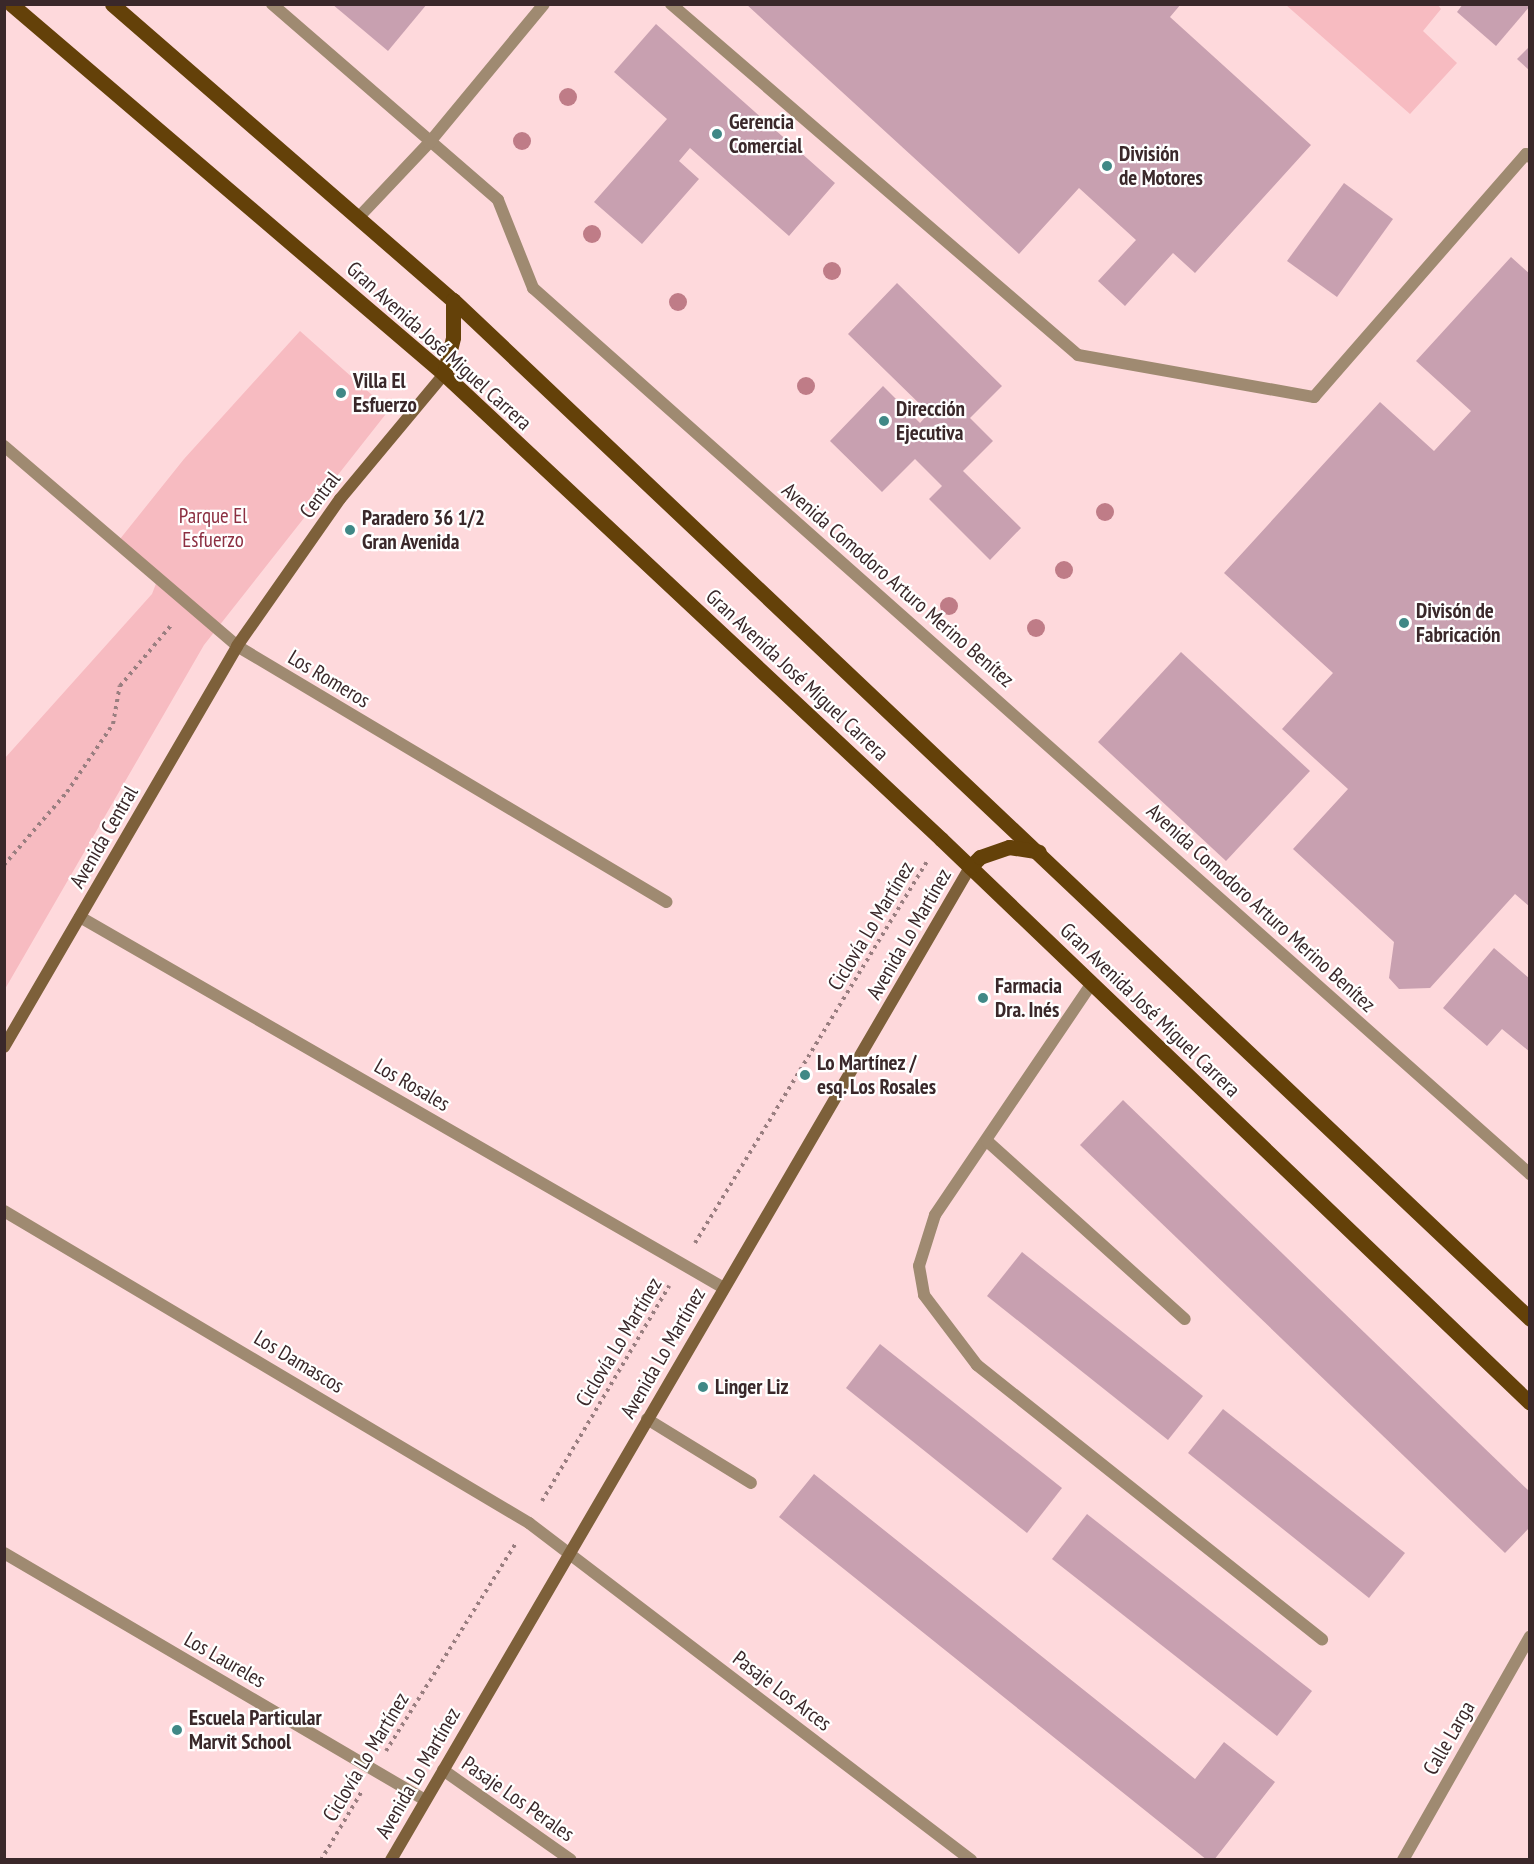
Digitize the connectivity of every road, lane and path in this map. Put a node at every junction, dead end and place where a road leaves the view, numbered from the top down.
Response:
1 (11, 4) edge
2 (112, 4) edge
3 (272, 4) edge
4 (544, 4) edge
5 (671, 4) edge
6 (429, 143) junction
7 (1530, 157) edge
8 (357, 218) junction
9 (453, 300) junction
10 (444, 374) junction
11 (4, 446) edge
12 (188, 608) junction
13 (237, 646) junction
14 (941, 838) junction
15 (1039, 852) junction
16 (4, 865) edge
17 (970, 867) junction
18 (666, 902) dead end
19 (80, 917) junction
20 (1092, 983) junction
21 (4, 1047) edge
22 (987, 1141) junction
23 (1530, 1174) edge
24 (4, 1211) edge
25 (683, 1262) junction
26 (724, 1288) junction
27 (1185, 1319) dead end
28 (1530, 1319) edge
29 (1530, 1403) edge
30 (647, 1419) junction
31 (751, 1483) dead end
32 (529, 1523) junction
33 (4, 1553) edge
34 (569, 1553) junction
35 (1530, 1636) edge
36 (1322, 1639) dead end
37 (374, 1770) junction
38 (442, 1770) junction
39 (425, 1800) junction
40 (321, 1860) edge
41 (391, 1860) edge
42 (571, 1860) edge
43 (971, 1860) edge
44 (1403, 1860) edge

1 - 10 main road, Gran Avenida José Miguel Carrera
2 - 8 main road, Gran Avenida José Miguel Carrera
3 - 6 street, Avenida Comodoro Arturo Merino Benítez
4 - 6 street
5 - 7 street
6 - 8 street
6 - 23 street, Avenida Comodoro Arturo Merino Benítez
8 - 9 main road, Gran Avenida José Miguel Carrera
9 - 10 main road
9 - 15 main road, Gran Avenida José Miguel Carrera
10 - 13 main road, Central
10 - 14 main road, Gran Avenida José Miguel Carrera
11 - 12 street, Los Romeros
12 - 13 street, Los Romeros
12 - 16 path
13 - 18 street, Los Romeros
13 - 19 main road, Avenida Central
14 - 17 main road, Gran Avenida José Miguel Carrera
14 - 25 path, Ciclovía Lo Martínez
15 - 17 main road
15 - 28 main road, Gran Avenida José Miguel Carrera
17 - 20 main road, Gran Avenida José Miguel Carrera
17 - 26 main road, Avenida Lo Martínez
19 - 21 main road, Avenida Central
19 - 25 street, Los Rosales
20 - 22 street
20 - 29 main road, Gran Avenida José Miguel Carrera
22 - 27 street
22 - 36 street
24 - 32 street, Los Damascos
25 - 26 street, Los Rosales
25 - 32 path, Ciclovía Lo Martínez
26 - 30 main road, Avenida Lo Martínez
30 - 31 street
30 - 34 main road, Avenida Lo Martínez
32 - 34 street, Los Damascos
32 - 37 path, Ciclovía Lo Martínez
33 - 37 street, Los Laureles
34 - 38 main road, Avenida Lo Martínez
34 - 43 street, Pasaje Los Arces
35 - 44 street, Calle Larga
37 - 39 street, Los Laureles
37 - 40 path, Ciclovía Lo Martínez
38 - 39 main road, Avenida Lo Martínez
38 - 42 street, Pasaje Los Perales
39 - 41 main road, Avenida Lo Martínez

